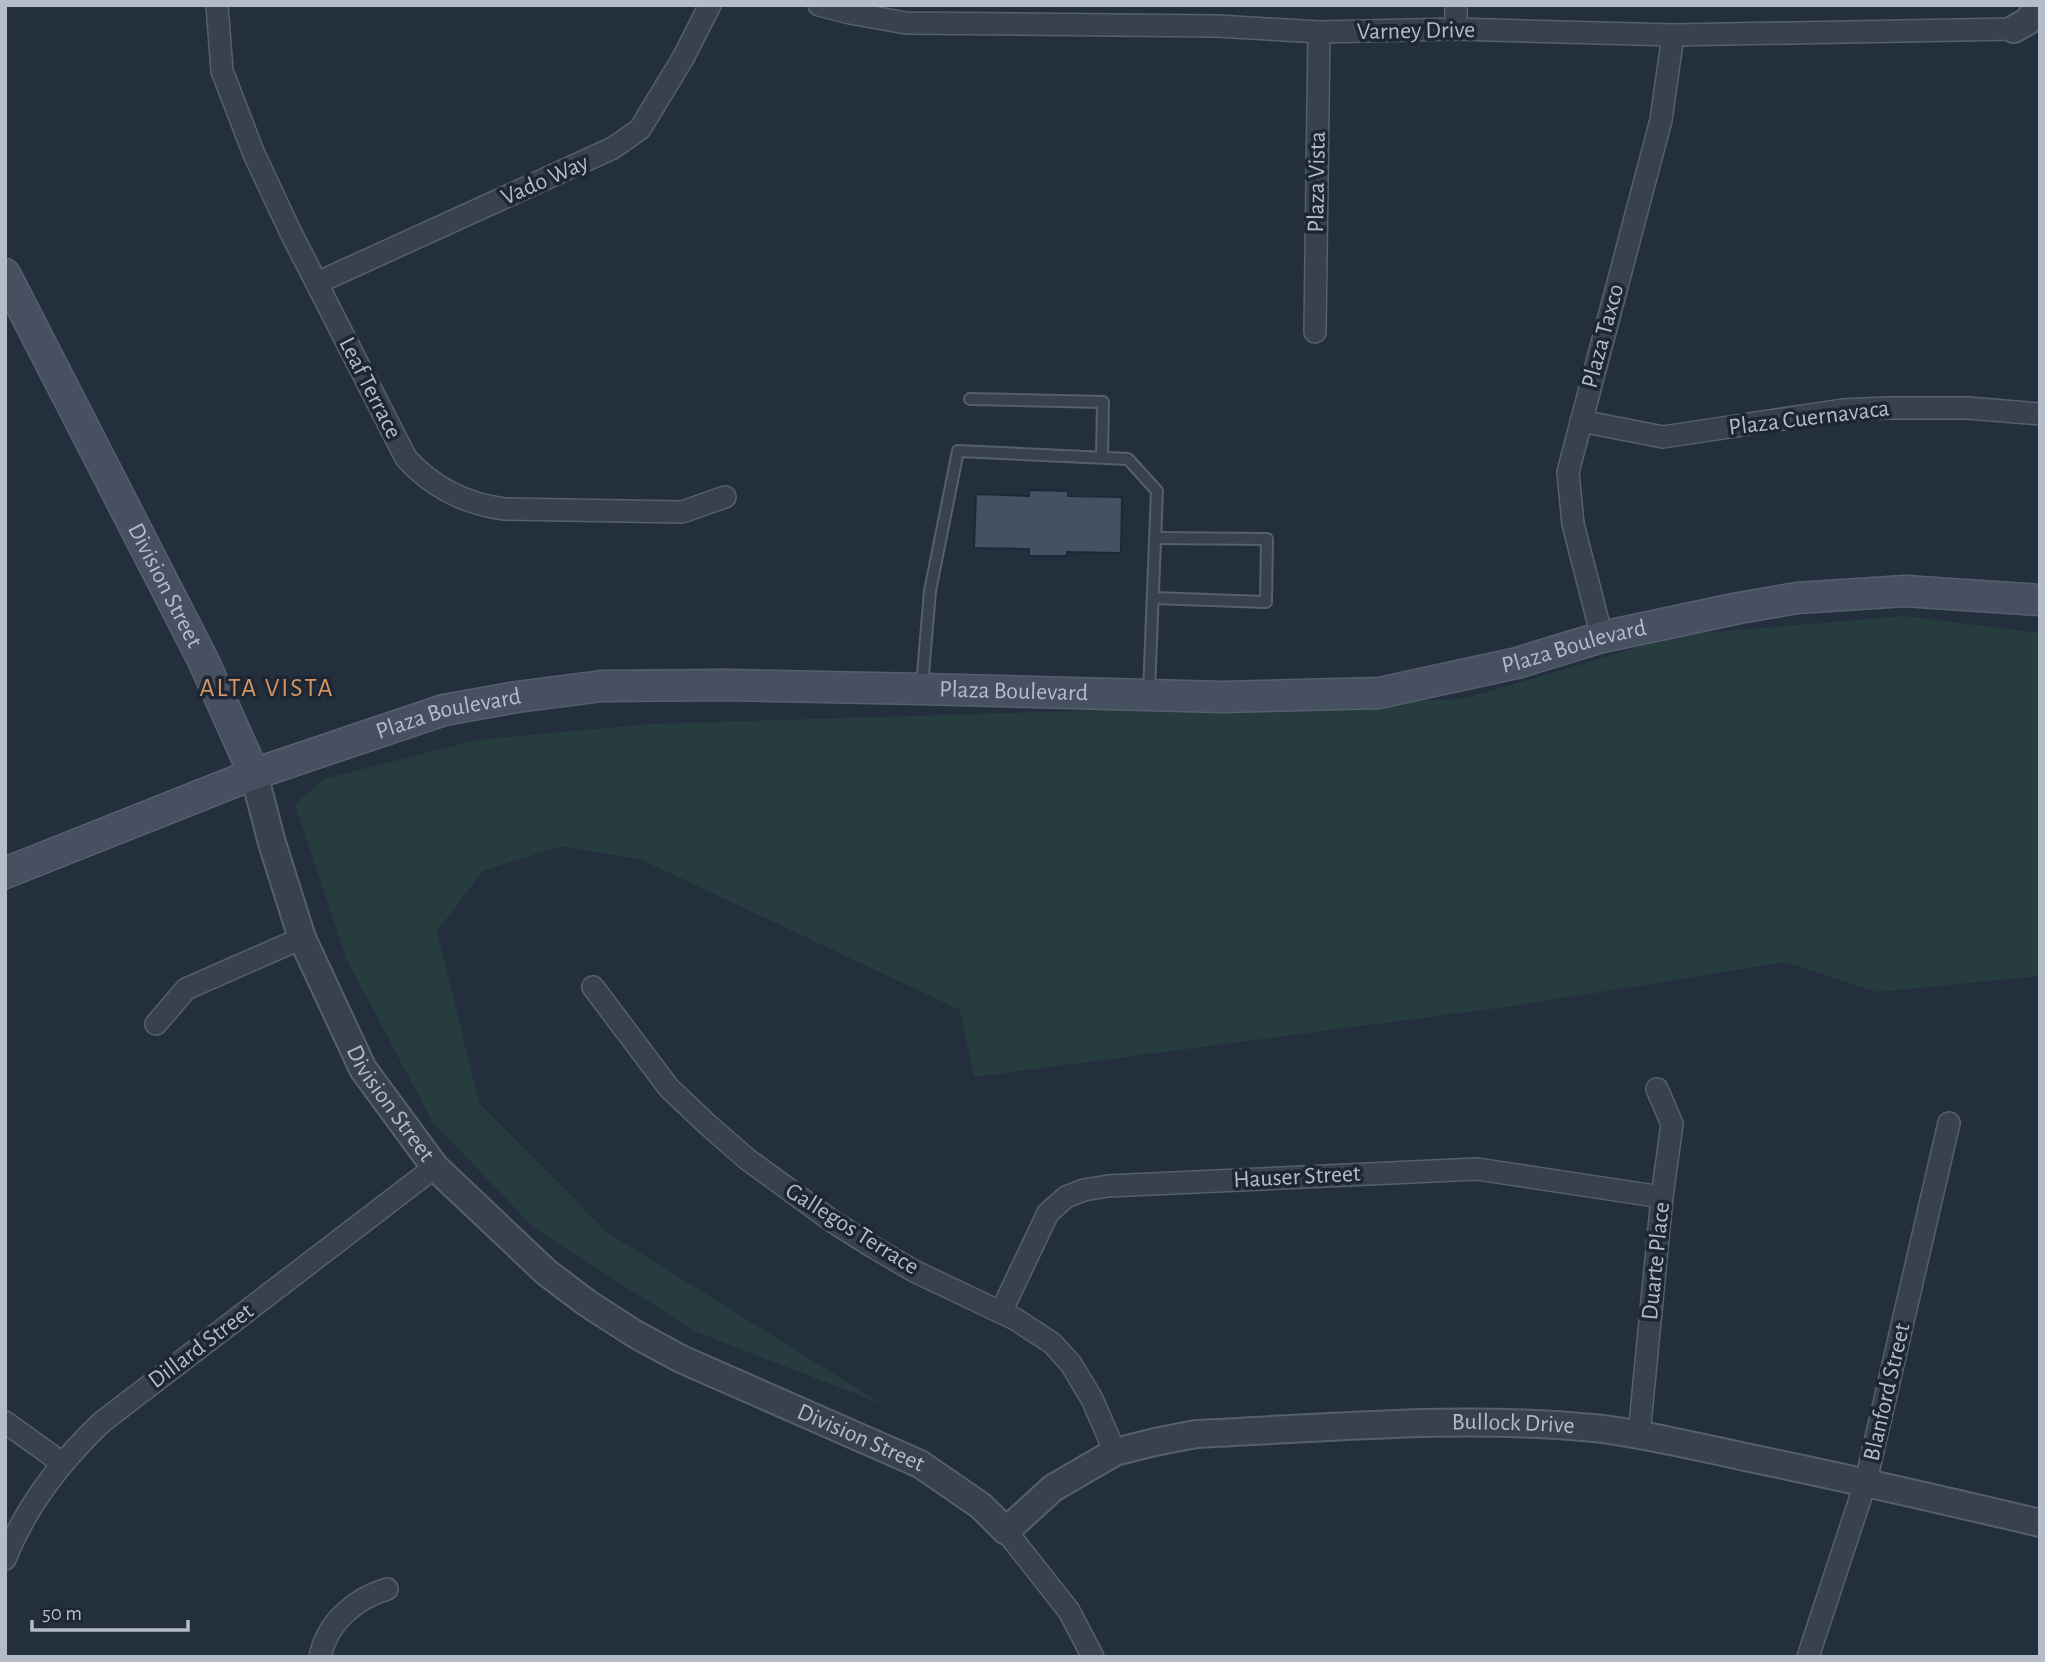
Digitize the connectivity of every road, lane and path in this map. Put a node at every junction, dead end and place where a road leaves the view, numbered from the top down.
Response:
1 (217, 5) edge
2 (710, 5) edge
3 (819, 5) edge
4 (1456, 5) edge
5 (2039, 5) edge
6 (850, 9) edge
7 (1218, 16) edge
8 (1457, 29) junction
9 (2014, 29) joint
10 (1319, 32) junction
11 (1673, 35) junction
12 (5, 274) edge
13 (317, 283) junction
14 (1315, 332) dead end
15 (970, 400) dead end
16 (2040, 414) edge
17 (1581, 421) junction
18 (1102, 457) junction
19 (725, 497) dead end
20 (1155, 538) junction
21 (1154, 598) junction
22 (2040, 600) edge
23 (1602, 637) junction
24 (922, 689) junction
25 (1149, 695) junction
26 (254, 774) junction
27 (5, 873) edge
28 (302, 938) junction
29 (593, 987) dead end
30 (156, 1024) dead end
31 (1657, 1090) dead end
32 (1949, 1123) dead end
33 (435, 1167) junction
34 (1662, 1197) junction
35 (1001, 1312) junction
36 (5, 1422) edge
37 (1639, 1435) junction
38 (1115, 1452) junction
39 (62, 1463) junction
40 (1866, 1482) junction
41 (2040, 1523) edge
42 (1006, 1531) junction
43 (5, 1559) edge
44 (387, 1589) dead end
45 (320, 1657) edge
46 (1093, 1657) edge
47 (1808, 1657) edge

1 - 13 street, Leaf Terrace
2 - 13 street, Vado Way
3 - 6 street, Varney Drive
4 - 8 street
5 - 9 street
6 - 7 street, Varney Drive
7 - 10 street, Varney Drive
8 - 10 street, Varney Drive
8 - 11 street, Varney Drive
9 - 11 street, Varney Drive
10 - 14 street, Plaza Vista
11 - 17 street, Plaza Taxco
12 - 26 main road, Division Street
13 - 19 street, Leaf Terrace
15 - 18 lane
16 - 17 street, Plaza Cuernavaca
17 - 23 street, Plaza Taxco
18 - 20 lane
18 - 24 lane
20 - 21 lane
20 - 21 lane
21 - 25 lane
22 - 23 main road, Plaza Boulevard
23 - 25 main road, Plaza Boulevard
24 - 25 main road, Plaza Boulevard
24 - 26 main road, Plaza Boulevard
26 - 27 main road, Plaza Boulevard
26 - 28 street, Division Street
28 - 30 street
28 - 33 street, Division Street
29 - 35 street, Gallegos Terrace
31 - 34 street, Duarte Place
32 - 40 street, Blanford Street
33 - 39 street, Dillard Street
33 - 42 street, Division Street
34 - 35 street, Hauser Street
34 - 37 street, Duarte Place
35 - 38 street, Gallegos Terrace
36 - 39 street
37 - 38 street, Bullock Drive
37 - 40 street, Bullock Drive
38 - 42 street, Bullock Drive
39 - 43 street, Dillard Street
40 - 41 street, Bullock Drive
40 - 47 street, Blanford Street
42 - 46 street, Division Street
44 - 45 street

